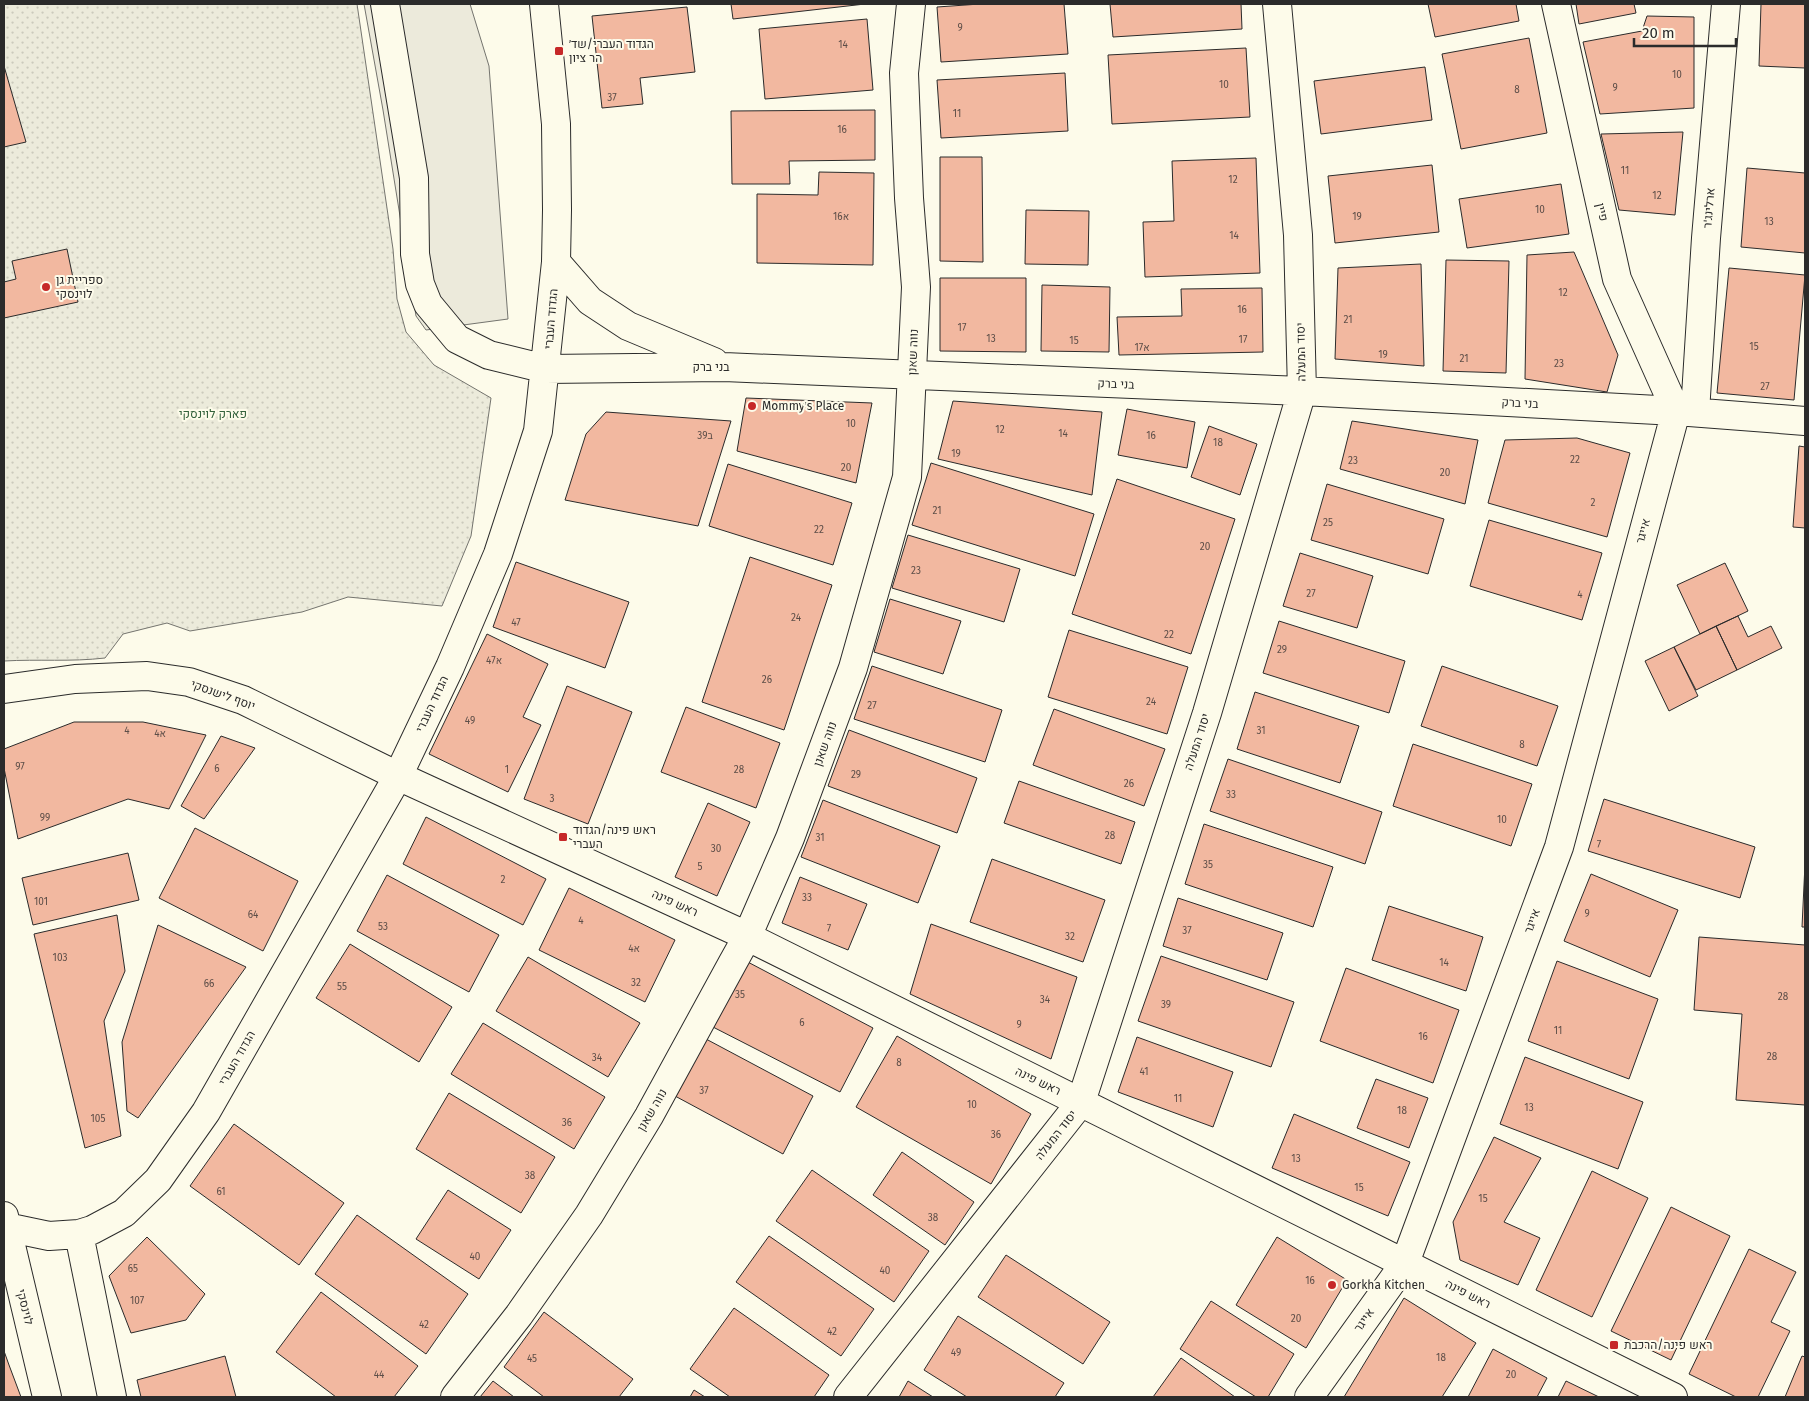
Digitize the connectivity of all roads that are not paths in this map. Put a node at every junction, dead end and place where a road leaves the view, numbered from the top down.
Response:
1 (385, 4) edge
2 (544, 4) edge
3 (911, 4) edge
4 (1277, 4) edge
5 (1556, 4) edge
6 (1726, 4) edge
7 (556, 262) junction
8 (724, 367) junction
9 (546, 369) junction
10 (913, 376) junction
11 (1302, 391) junction
12 (1685, 412) junction
13 (1805, 421) edge
14 (4, 689) edge
15 (398, 776) junction
16 (747, 937) junction
17 (1081, 1102) junction
18 (5, 1222) edge
19 (78, 1234) junction
20 (1405, 1263) junction
21 (47, 1397) edge
22 (112, 1397) edge
23 (454, 1397) edge
24 (848, 1397) edge
25 (1309, 1397) edge
26 (1673, 1397) edge

1 - 9 street, בני ברק
2 - 7 street, הגדוד העברי
3 - 10 street, נווה שאנן
4 - 11 street, יסוד המעלה
5 - 12 street, פיין
6 - 12 street, ארלינג'ר
7 - 8 street
7 - 9 street, הגדוד העברי
8 - 9 street, בני ברק
8 - 10 street, בני ברק
9 - 15 street, הגדוד העברי
10 - 11 street, בני ברק
10 - 16 street, נווה שאנן
11 - 12 street, בני ברק
11 - 17 street, יסוד המעלה
12 - 13 street, בני ברק
12 - 20 street, אייגר
14 - 15 street, יוסף לישנסקי
15 - 16 street, ראש פינה
15 - 19 street, הגדוד העברי
16 - 17 street, ראש פינה
16 - 23 street, נווה שאנן
17 - 20 street, ראש פינה
17 - 24 street, יסוד המעלה
18 - 19 street, הגדוד העברי
18 - 21 street, לוינסקי
19 - 22 street
20 - 25 street, אייגר
20 - 26 street, ראש פינה

